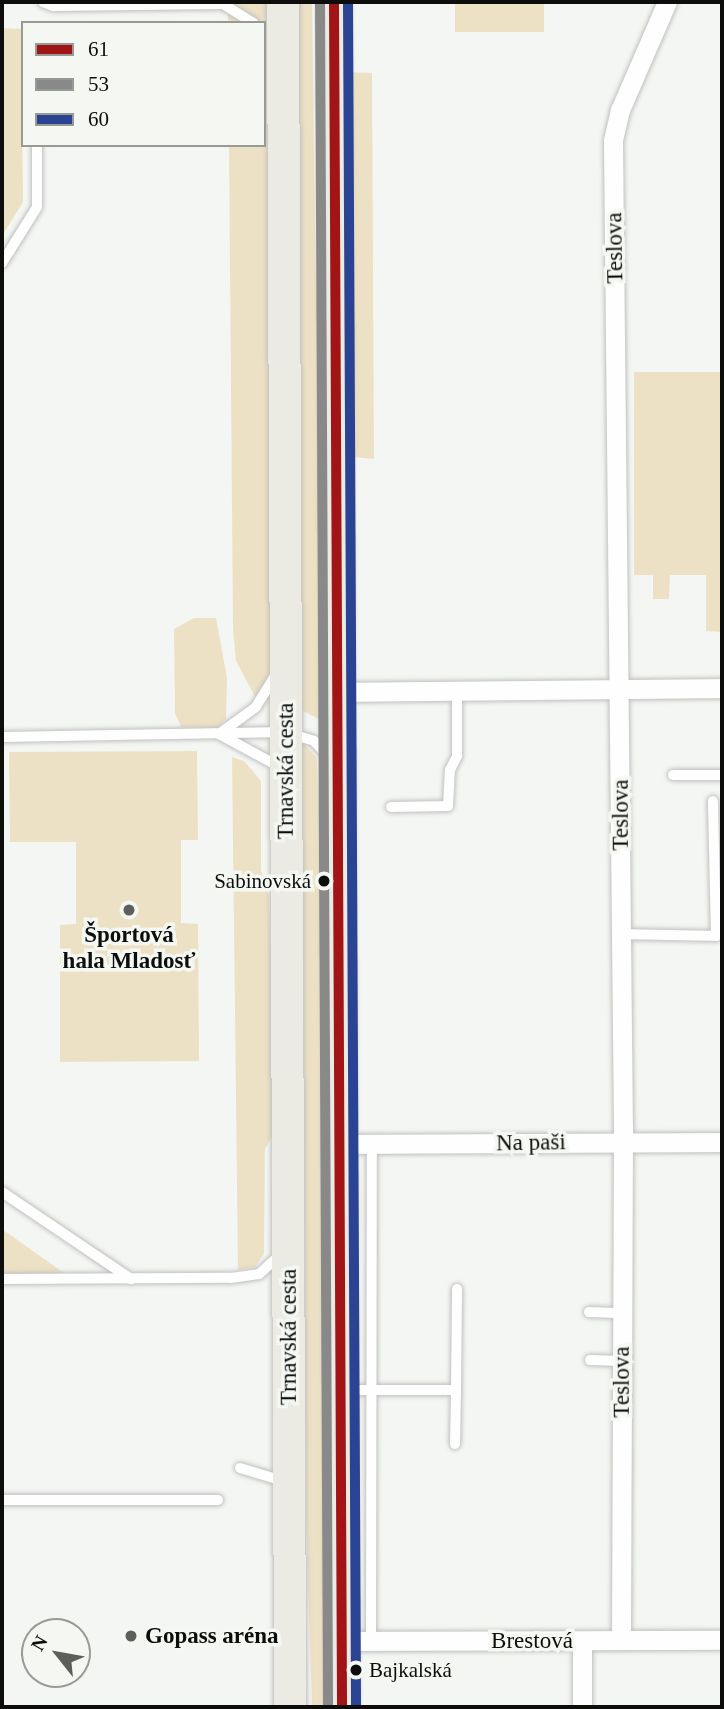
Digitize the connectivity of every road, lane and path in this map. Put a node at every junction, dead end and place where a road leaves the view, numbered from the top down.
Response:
1 (43, 2) edge
2 (283, 2) edge
3 (334, 2) edge
4 (667, 2) edge
5 (224, 3) edge
6 (250, 21) edge
7 (37, 147) edge
8 (2, 263) edge
9 (285, 657) junction
10 (722, 688) edge
11 (620, 689) junction
12 (457, 690) junction
13 (339, 692) junction
14 (285, 732) junction
15 (219, 734) junction
16 (2, 737) edge
17 (339, 768) junction
18 (286, 775) junction
19 (673, 775) dead end
20 (722, 775) edge
21 (713, 801) dead end
22 (391, 807) dead end
23 (622, 934) junction
24 (623, 1141) junction
25 (722, 1142) edge
26 (341, 1144) junction
27 (372, 1146) junction
28 (2, 1192) edge
29 (288, 1248) junction
30 (2, 1279) edge
31 (132, 1279) junction
32 (457, 1289) dead end
33 (589, 1312) dead end
34 (622, 1313) junction
35 (590, 1360) dead end
36 (622, 1361) junction
37 (357, 1390) junction
38 (456, 1390) junction
39 (455, 1444) dead end
40 (240, 1468) dead end
41 (290, 1483) junction
42 (2, 1500) edge
43 (218, 1500) dead end
44 (621, 1639) junction
45 (722, 1640) edge
46 (356, 1641) junction
47 (582, 1641) junction
48 (290, 1707) edge
49 (342, 1707) edge
50 (582, 1707) edge

1 - 5 lane
2 - 9 main road, Trnavská cesta
3 - 13 main road
4 - 11 street, Teslova
5 - 6 lane
7 - 8 lane
9 - 14 main road, Trnavská cesta
9 - 15 lane
10 - 11 street
11 - 12 street
11 - 23 street, Teslova
12 - 13 street
12 - 22 lane
13 - 17 main road
14 - 15 lane
14 - 17 lane
14 - 18 main road, Trnavská cesta
15 - 16 lane
15 - 18 lane
17 - 26 main road
18 - 29 main road, Trnavská cesta
19 - 20 lane
21 - 23 lane
23 - 24 street, Teslova
24 - 25 street, Na paši
24 - 27 street, Na paši
24 - 34 street, Teslova
26 - 27 street, Na paši
26 - 37 main road
27 - 37 lane
28 - 31 lane
29 - 31 lane
29 - 41 main road, Trnavská cesta
30 - 31 lane
32 - 38 lane
33 - 34 lane
34 - 36 street, Teslova
35 - 36 lane
36 - 44 street, Teslova
37 - 38 lane
37 - 46 main road
38 - 39 lane
40 - 41 lane
41 - 48 main road, Trnavská cesta
42 - 43 lane
44 - 45 street, Brestová
44 - 47 street, Brestová
46 - 47 street, Brestová
46 - 49 main road
47 - 50 street

